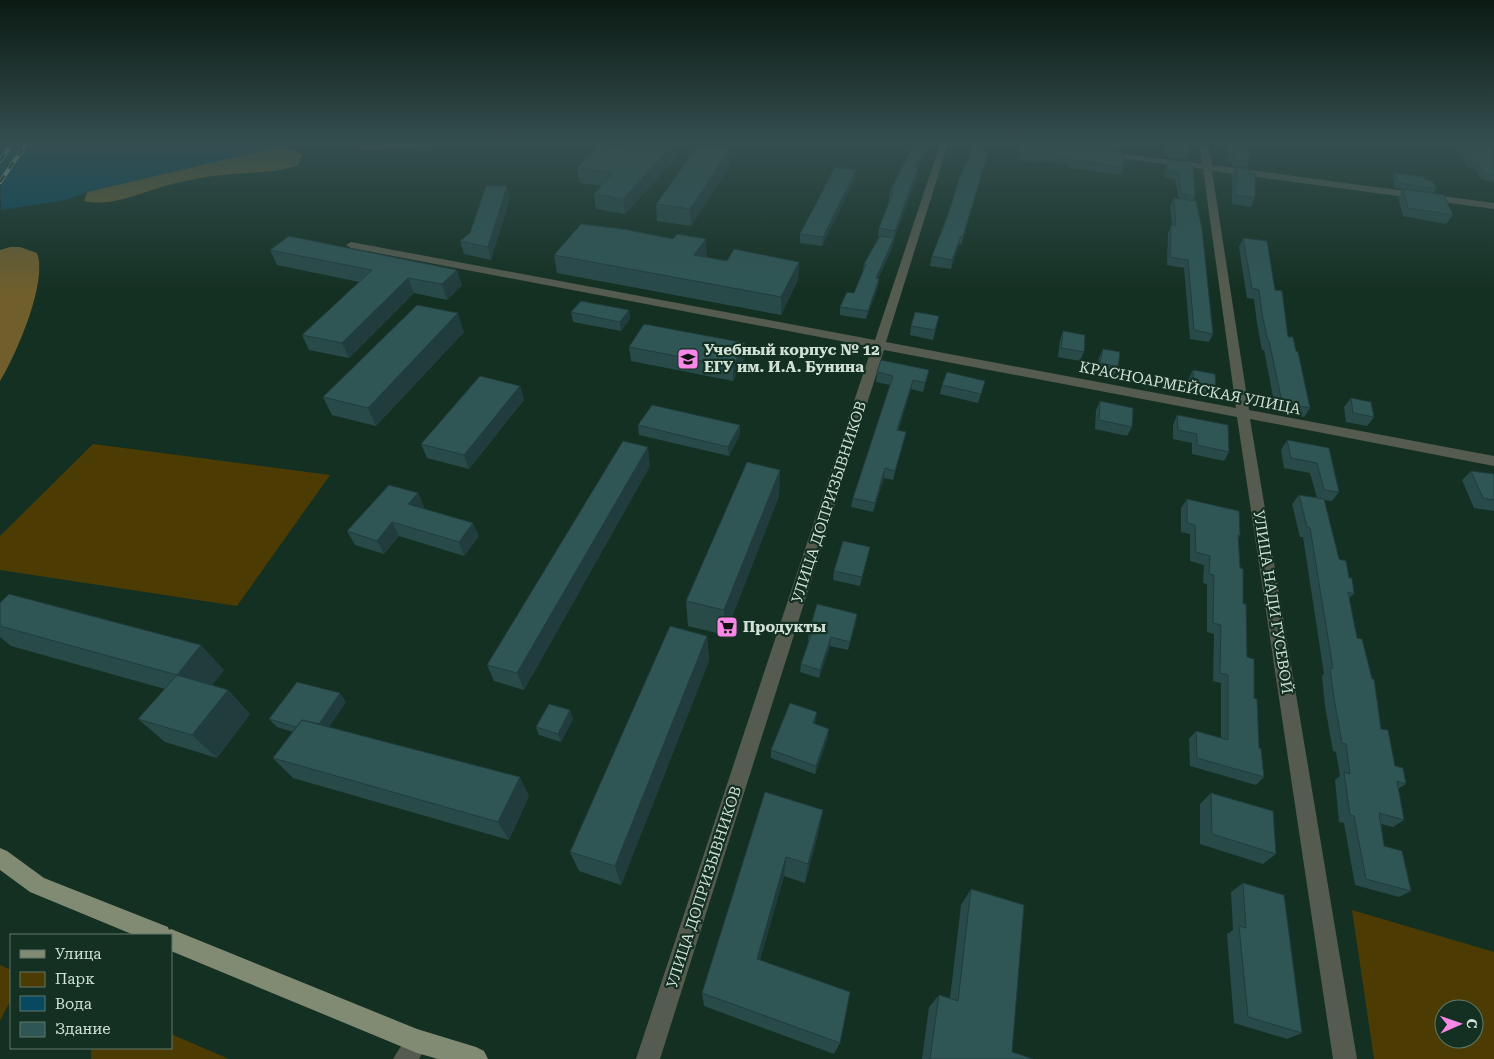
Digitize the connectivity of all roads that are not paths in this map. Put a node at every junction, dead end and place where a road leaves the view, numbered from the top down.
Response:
1 (928, 193) edge
2 (1211, 193) edge
3 (1401, 193) edge
4 (1494, 206) edge
5 (351, 245) dead end
6 (880, 346) junction
7 (1243, 414) junction
8 (1494, 461) edge
9 (0, 858) edge
10 (158, 934) edge
11 (172, 940) edge
12 (411, 1050) edge
13 (476, 1059) edge
14 (648, 1059) edge
15 (1345, 1059) edge

1 - 6 street, УЛИЦА ДОПРИЗЫВНИКОВ
2 - 7 street, УЛИЦА НАДИ ГУСЕВОЙ
3 - 4 street
5 - 6 street, КРАСНОАРМЕЙСКАЯ УЛИЦА
6 - 7 street, КРАСНОАРМЕЙСКАЯ УЛИЦА
6 - 14 street, УЛИЦА ДОПРИЗЫВНИКОВ
7 - 8 street, КРАСНОАРМЕЙСКАЯ УЛИЦА
7 - 15 street, УЛИЦА НАДИ ГУСЕВОЙ
9 - 10 main road
11 - 12 main road
12 - 13 main road

